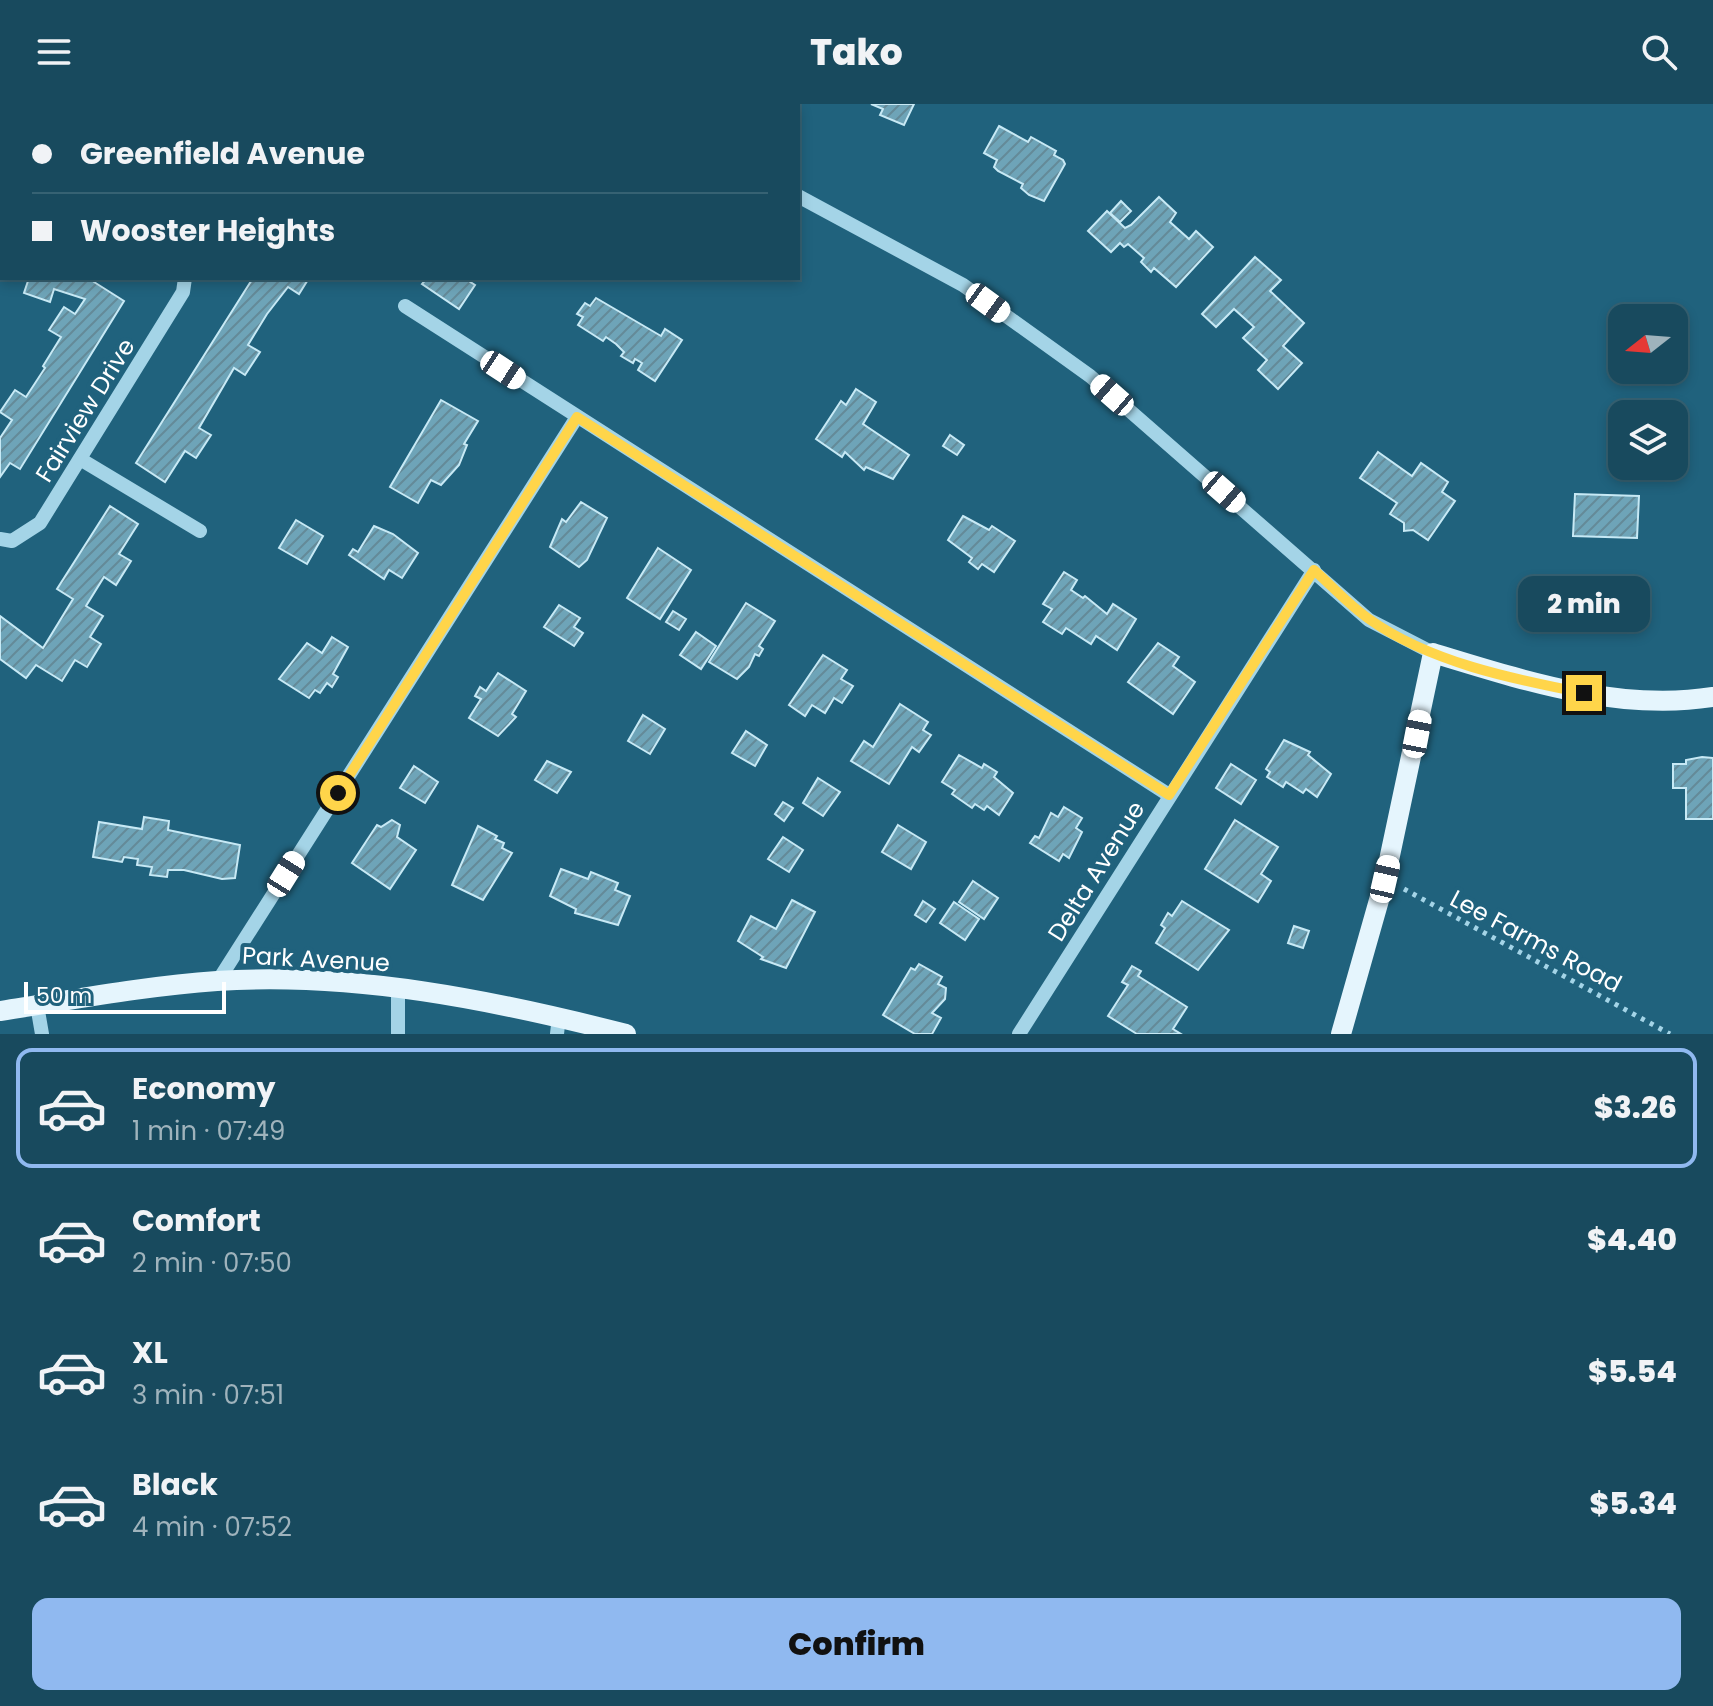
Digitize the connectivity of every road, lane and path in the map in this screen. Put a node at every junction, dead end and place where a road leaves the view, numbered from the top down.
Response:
1 (800, 197) edge
2 (185, 280) edge
3 (405, 306) dead end
4 (577, 417) junction
5 (80, 459) junction
6 (200, 531) dead end
7 (0, 539) edge
8 (1314, 570) junction
9 (1433, 653) junction
10 (1713, 697) edge
11 (1169, 795) junction
12 (1385, 879) junction
13 (218, 981) junction
14 (398, 988) junction
15 (37, 1005) junction
16 (0, 1011) edge
17 (558, 1025) edge
18 (42, 1034) edge
19 (398, 1034) edge
20 (626, 1034) edge
21 (1019, 1034) edge
22 (1341, 1034) edge
23 (1670, 1034) edge

1 - 8 street
2 - 5 street, Fairview Drive
3 - 4 street
4 - 11 street
4 - 13 street
5 - 6 street
5 - 7 street, Fairview Drive
8 - 9 street
8 - 11 street, Delta Avenue
9 - 10 main road
9 - 12 main road
11 - 21 street, Delta Avenue
12 - 22 main road
12 - 23 path, Lee Farms Road
13 - 14 main road, Park Avenue
13 - 15 main road, Park Avenue
14 - 17 main road, Park Avenue
14 - 19 street
15 - 16 main road, Park Avenue
15 - 18 street
17 - 20 main road, Park Avenue

